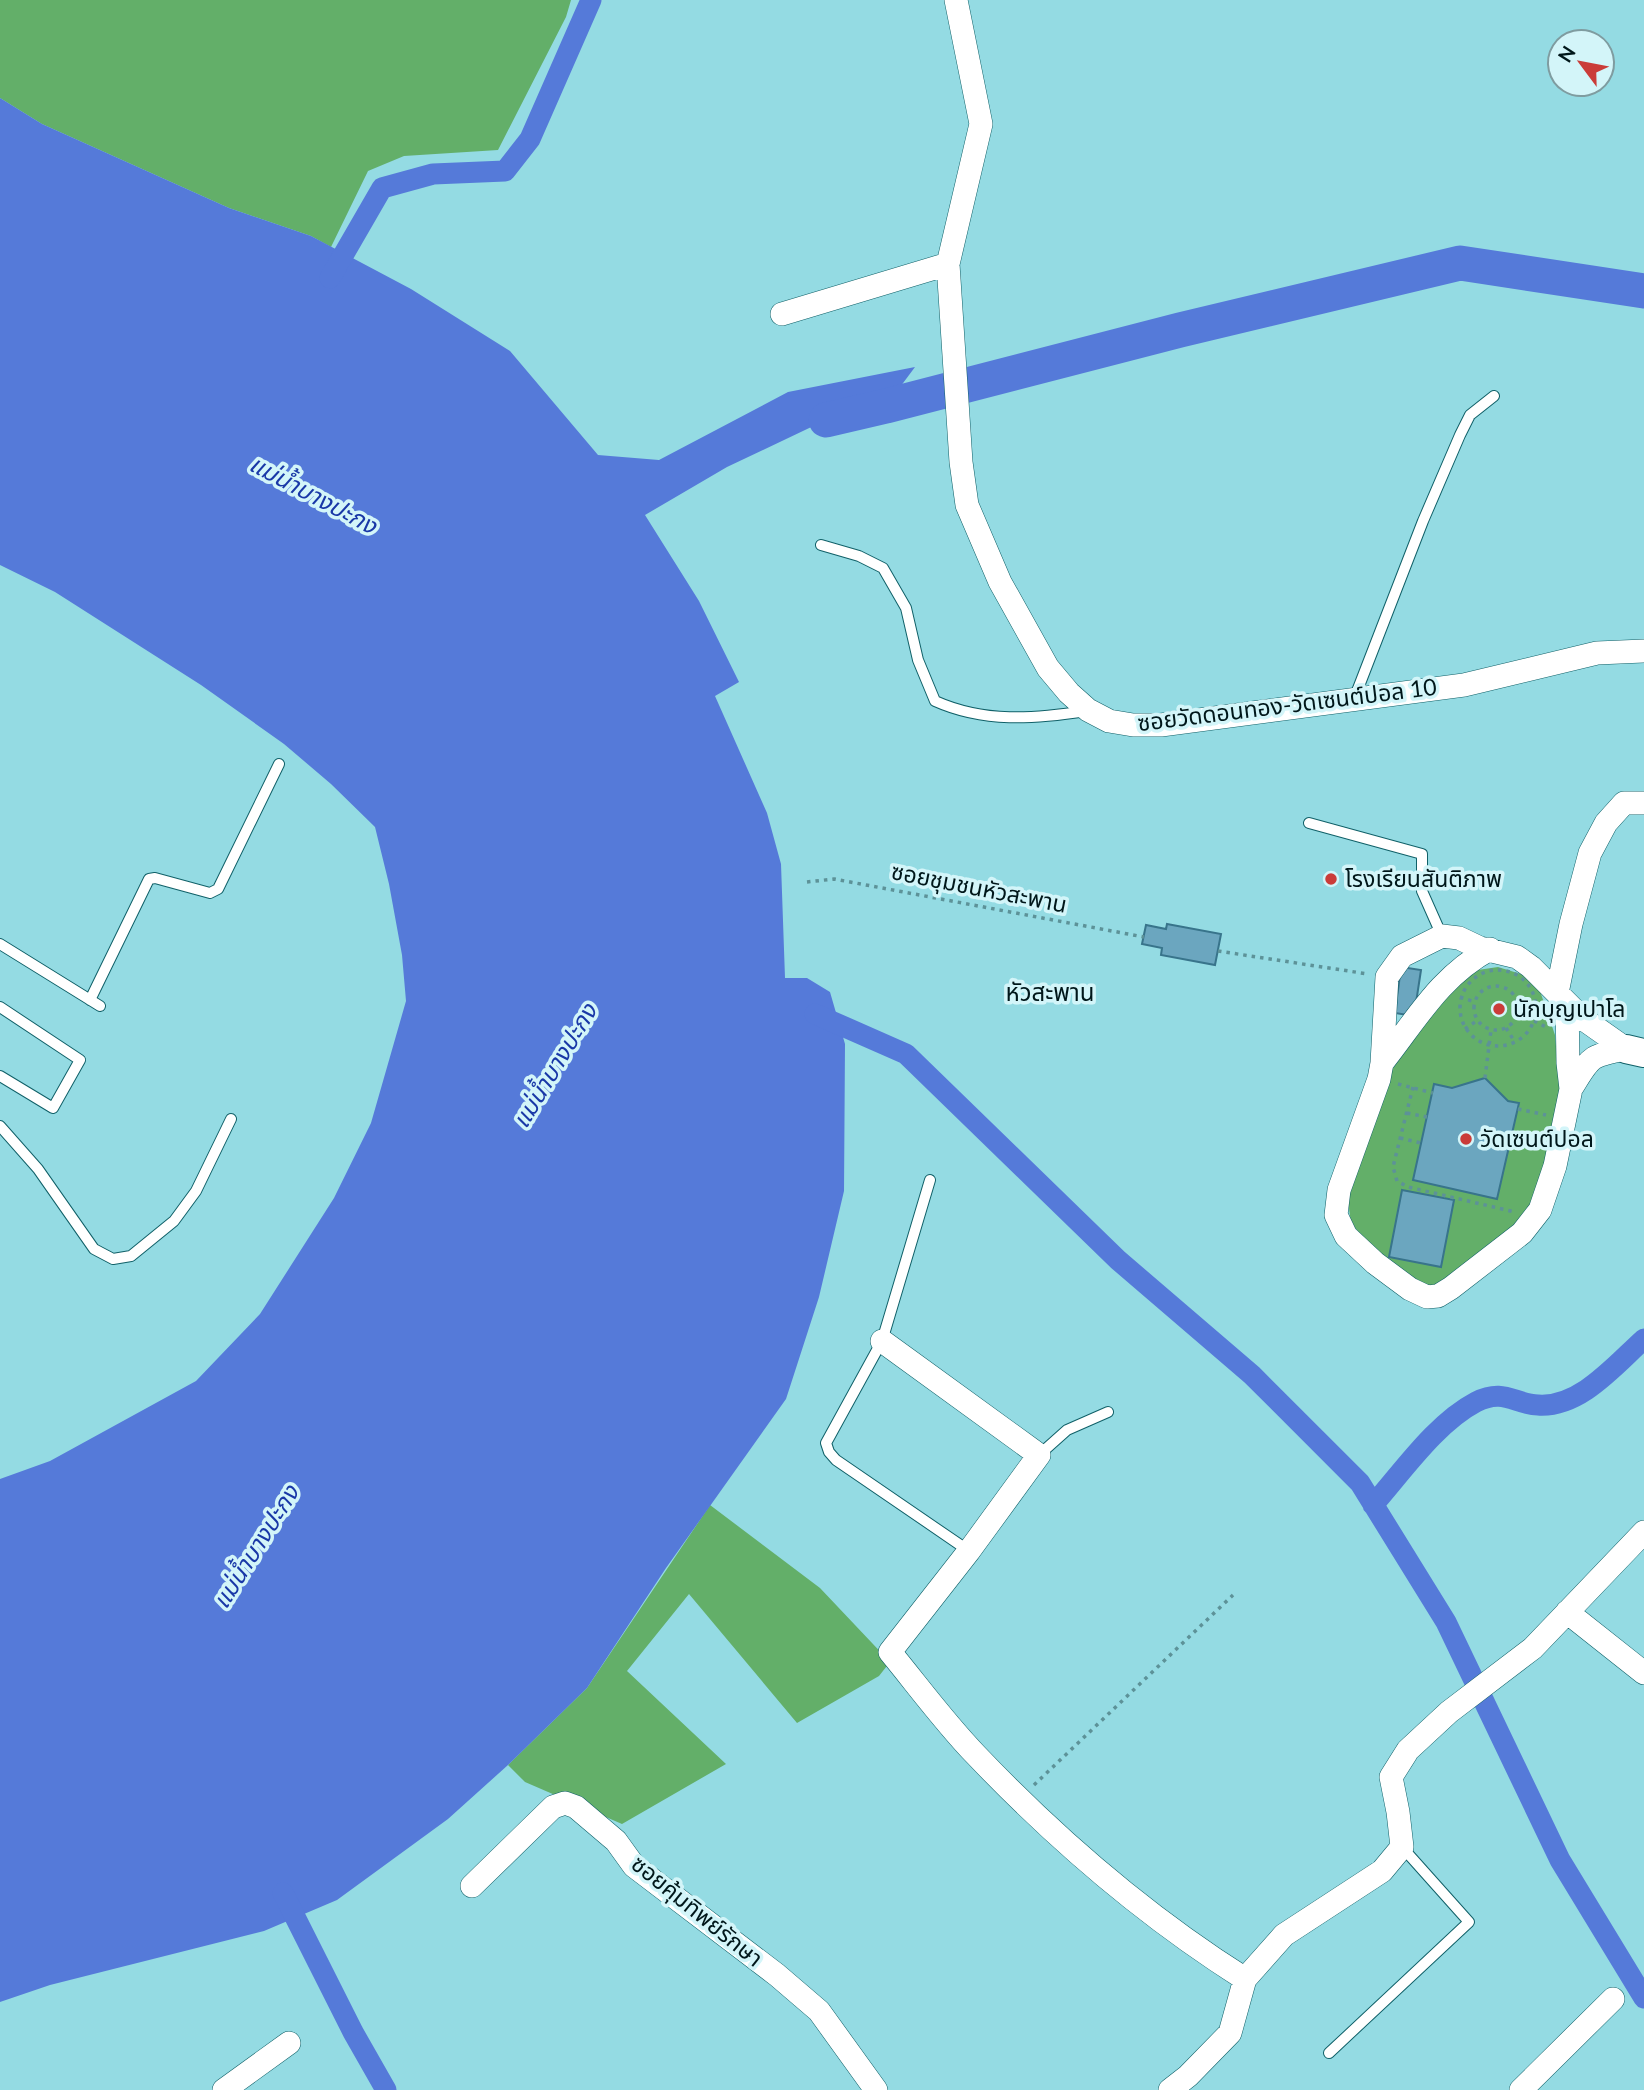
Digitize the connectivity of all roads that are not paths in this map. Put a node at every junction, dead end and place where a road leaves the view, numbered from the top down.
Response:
1 (956, 0) edge
2 (948, 264) junction
3 (782, 314) dead end
4 (1494, 396) dead end
5 (821, 545) dead end
6 (1644, 651) edge
7 (1354, 699) junction
8 (1088, 710) junction
9 (279, 764) dead end
10 (1644, 803) edge
11 (1309, 823) dead end
12 (1442, 936) junction
13 (0, 944) edge
14 (1490, 949) junction
15 (1562, 998) junction
16 (0, 1007) edge
17 (1635, 1051) edge
18 (1380, 1071) junction
19 (0, 1076) edge
20 (1571, 1089) junction
21 (231, 1119) dead end
22 (0, 1126) edge
23 (930, 1180) dead end
24 (882, 1341) junction
25 (1108, 1412) dead end
26 (1040, 1455) junction
27 (1644, 1532) edge
28 (969, 1551) junction
29 (1566, 1612) junction
30 (1644, 1673) edge
31 (1402, 1847) junction
32 (472, 1886) dead end
33 (1245, 1979) junction
34 (1613, 1999) dead end
35 (289, 2043) dead end
36 (1329, 2053) dead end
37 (224, 2090) edge
38 (876, 2090) edge
39 (1170, 2090) edge
40 (1521, 2090) edge

1 - 2 street, ซอยวัดดอนทอง-วัดเซนต์ปอล 10
2 - 3 street
2 - 8 street, ซอยวัดดอนทอง-วัดเซนต์ปอล 10
4 - 7 lane
5 - 8 lane
6 - 7 street, ซอยวัดดอนทอง-วัดเซนต์ปอล 10
7 - 8 street, ซอยวัดดอนทอง-วัดเซนต์ปอล 10
9 - 13 lane
10 - 15 street
11 - 12 lane
12 - 14 street
12 - 18 street
14 - 15 street
14 - 18 street
15 - 17 street
15 - 20 street
16 - 19 lane
17 - 20 street
18 - 20 street
21 - 22 lane
23 - 24 lane
24 - 26 street
24 - 28 lane
25 - 26 lane
26 - 28 street
27 - 29 street
28 - 33 street
29 - 30 street
29 - 31 street
31 - 33 street
31 - 36 lane
32 - 38 street, ซอยคุ้มทิพย์รักษา
33 - 39 street
34 - 40 street
35 - 37 street

